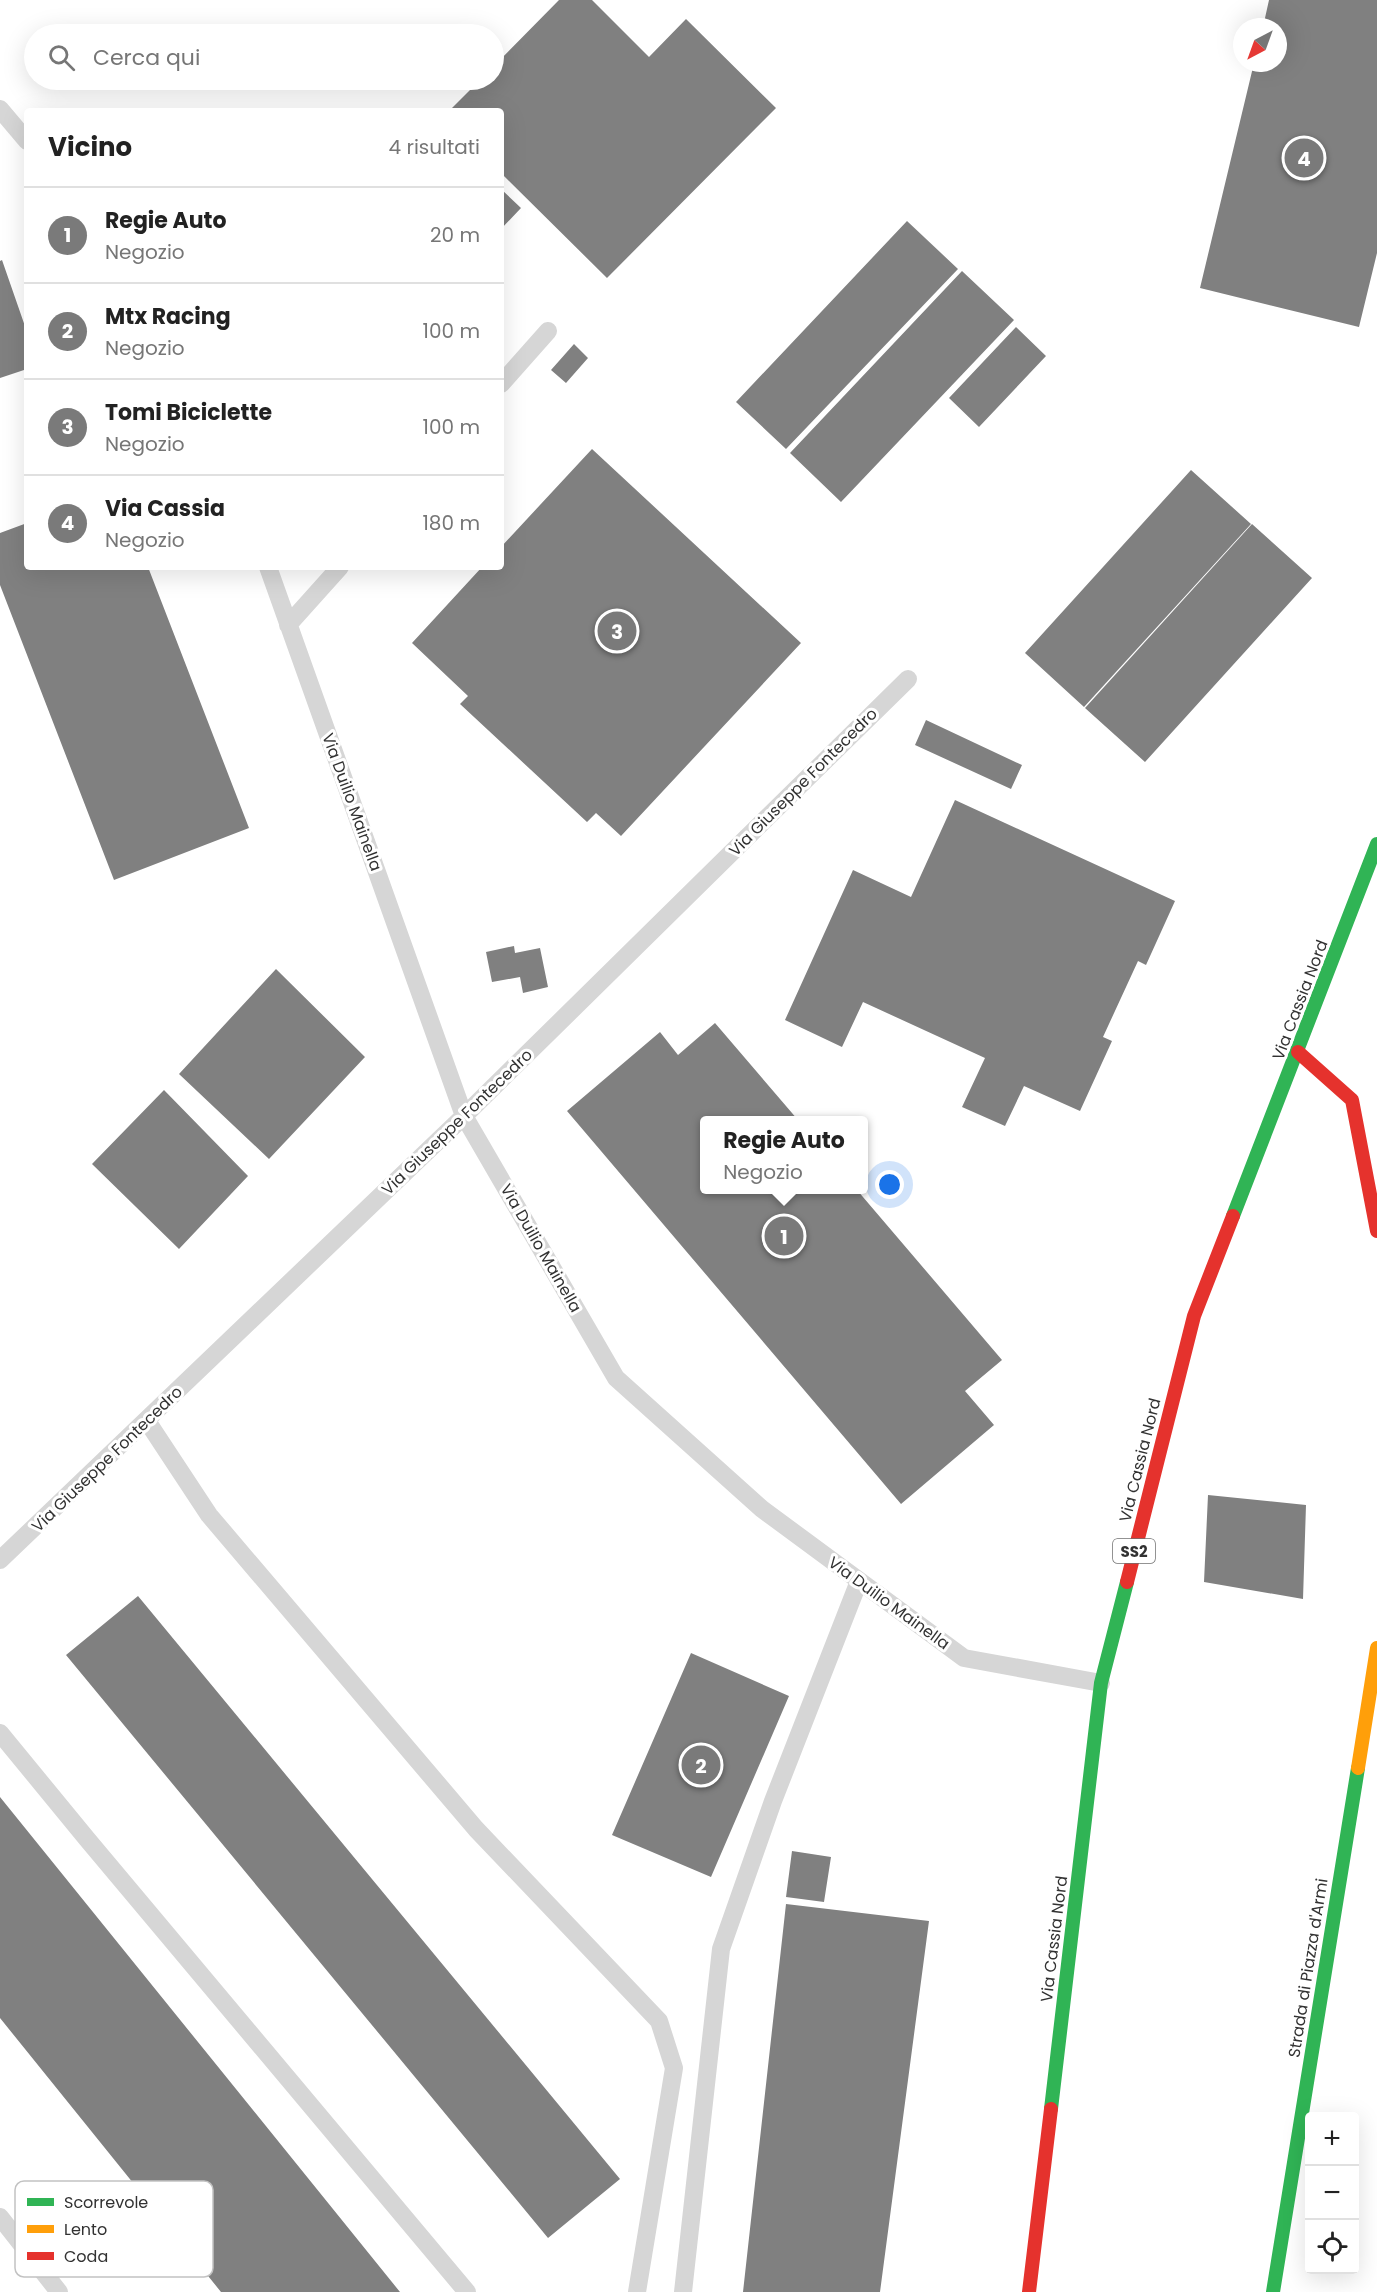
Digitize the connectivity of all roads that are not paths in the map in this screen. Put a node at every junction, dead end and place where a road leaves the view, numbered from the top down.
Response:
1 (0, 109) edge
2 (24, 137) edge
3 (548, 331) dead end
4 (504, 381) edge
5 (269, 570) edge
6 (337, 570) edge
7 (288, 625) junction
8 (908, 678) dead end
9 (1377, 844) edge
10 (1298, 1052) junction
11 (464, 1116) junction
12 (1377, 1231) edge
13 (147, 1421) junction
14 (0, 1560) edge
15 (859, 1581) junction
16 (1377, 1648) edge
17 (1101, 1683) junction
18 (0, 1733) edge
19 (0, 2217) edge
20 (15, 2236) edge
21 (47, 2277) edge
22 (59, 2292) edge
23 (467, 2292) edge
24 (637, 2292) edge
25 (683, 2292) edge
26 (1029, 2292) edge
27 (1273, 2292) edge

1 - 2 lane
3 - 4 lane
5 - 7 lane, Via Duilio Mainella
6 - 7 lane
7 - 11 lane, Via Duilio Mainella
8 - 11 lane, Via Giuseppe Fontecedro
9 - 10 main road, Via Cassia Nord / SS2
10 - 12 main road
10 - 17 main road, Via Cassia Nord / SS2
11 - 13 lane, Via Giuseppe Fontecedro
11 - 15 lane, Via Duilio Mainella
13 - 14 lane, Via Giuseppe Fontecedro
13 - 24 lane
15 - 17 lane, Via Duilio Mainella
15 - 25 lane
16 - 27 main road, Strada di Piazza d'Armi
17 - 26 main road, Via Cassia Nord / SS2
18 - 23 lane
19 - 20 lane
21 - 22 lane

